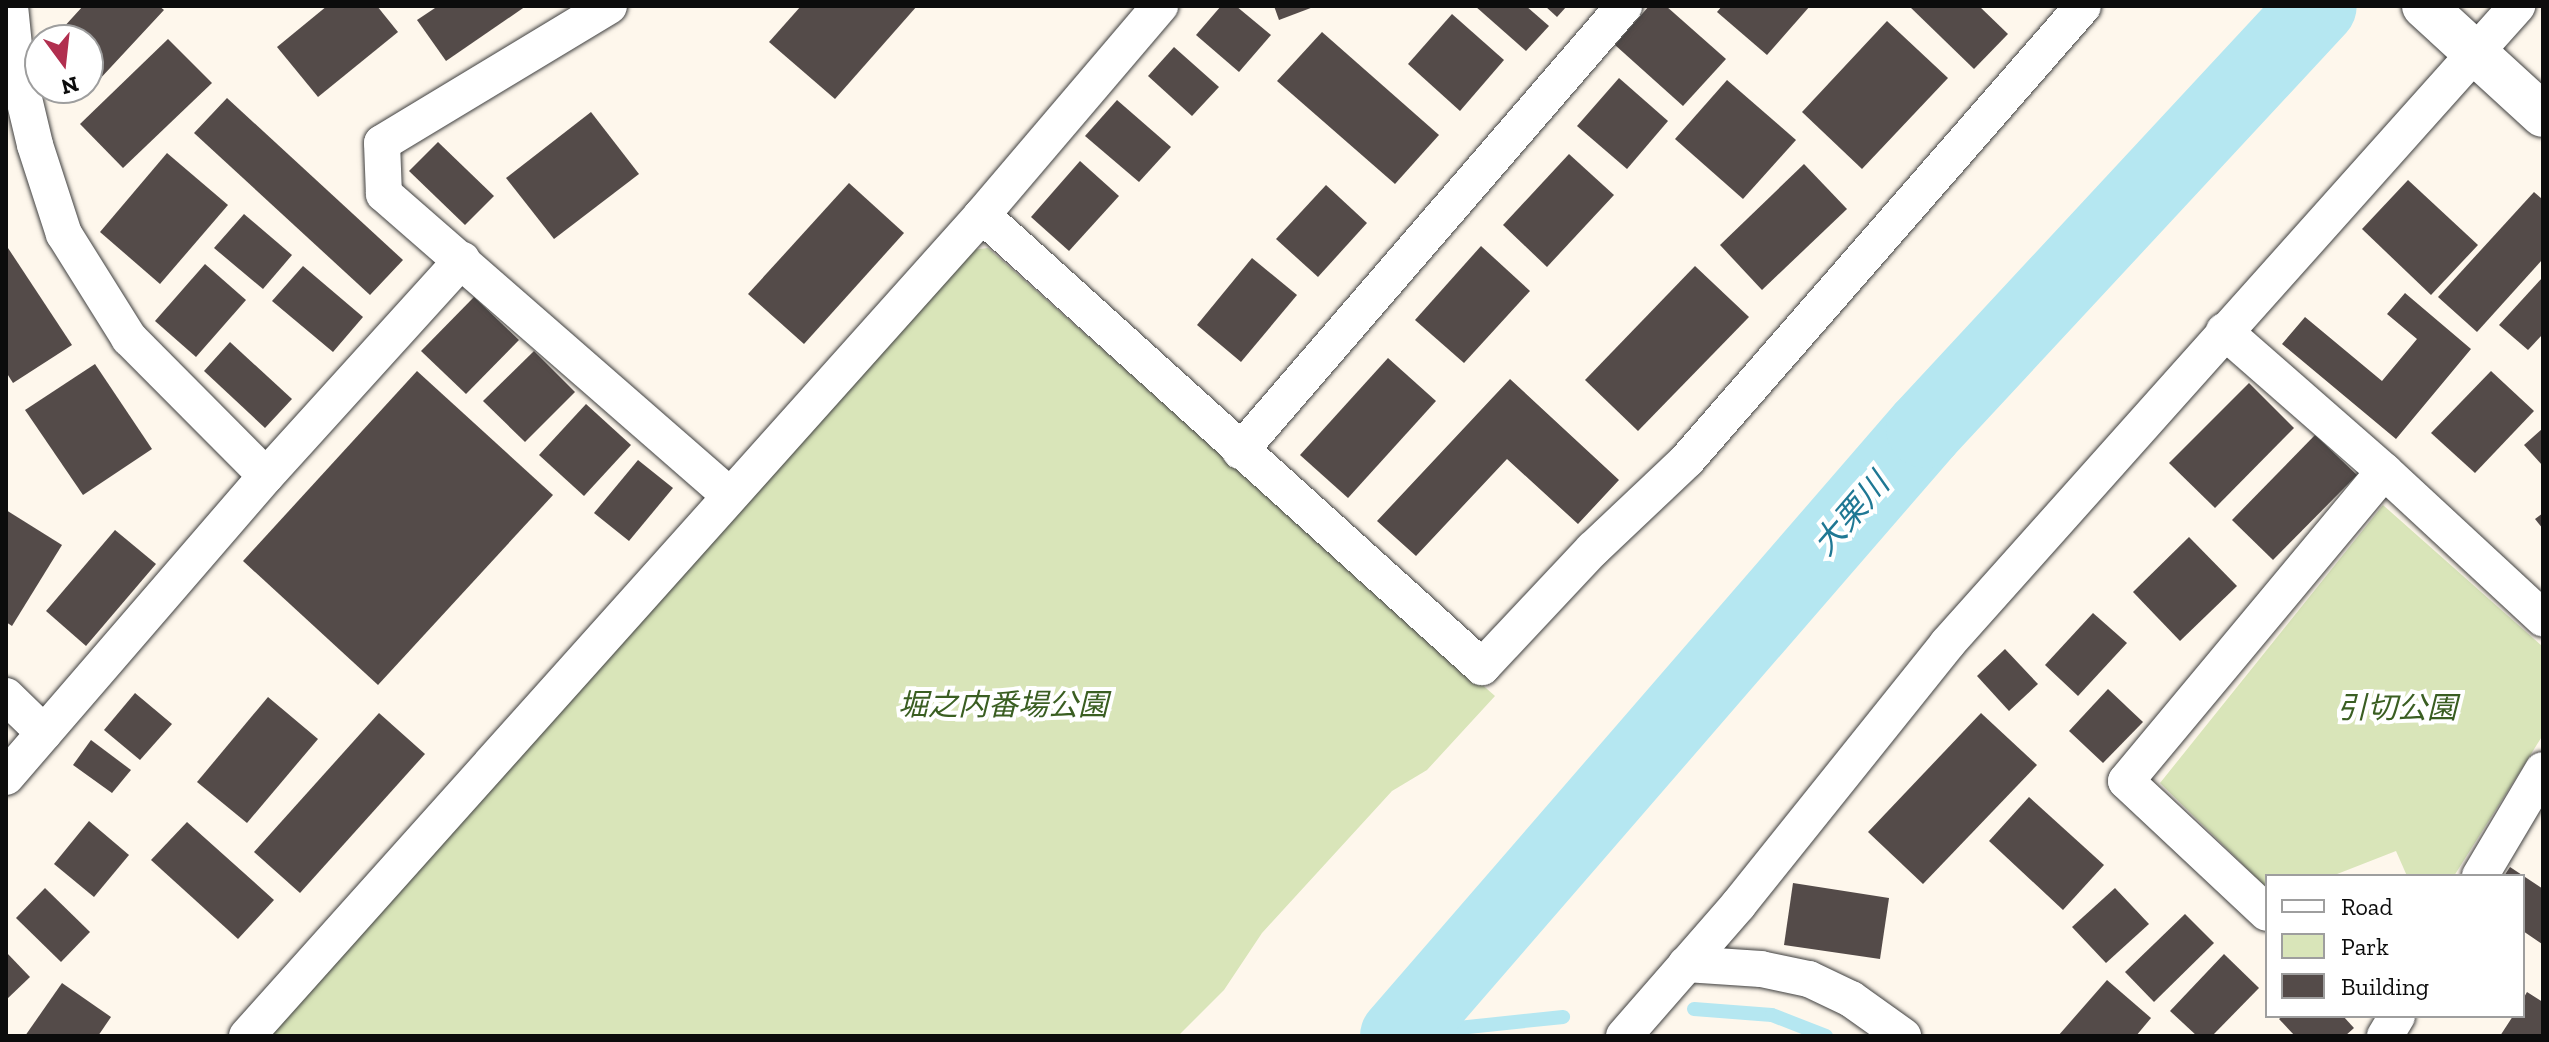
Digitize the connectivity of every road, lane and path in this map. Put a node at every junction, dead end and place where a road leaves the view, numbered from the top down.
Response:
1 (10, 6) edge
2 (609, 6) edge
3 (1160, 6) edge
4 (1624, 6) edge
5 (2083, 6) edge
6 (2517, 6) edge
7 (2448, 28) edge
8 (2543, 115) edge
9 (982, 215) junction
10 (462, 260) junction
11 (2224, 331) junction
12 (1240, 451) junction
13 (2384, 471) junction
14 (266, 476) junction
15 (729, 495) junction
16 (2543, 618) edge
17 (6, 696) edge
18 (44, 733) junction
19 (2543, 770) edge
20 (6, 777) edge
21 (2481, 874) edge
22 (2265, 911) edge
23 (1686, 964) junction
24 (247, 1036) edge
25 (1624, 1036) edge
26 (1903, 1036) edge

1 - 14 street
2 - 10 street
3 - 9 street
4 - 12 street
5 - 12 street
6 - 7 street
7 - 8 street
7 - 11 street
9 - 12 street
9 - 15 street
10 - 14 street
10 - 15 street
11 - 13 street
11 - 23 street
13 - 16 street
13 - 22 street
14 - 18 street
15 - 24 street
17 - 18 street
18 - 20 street
19 - 21 street
23 - 25 street
23 - 26 street

